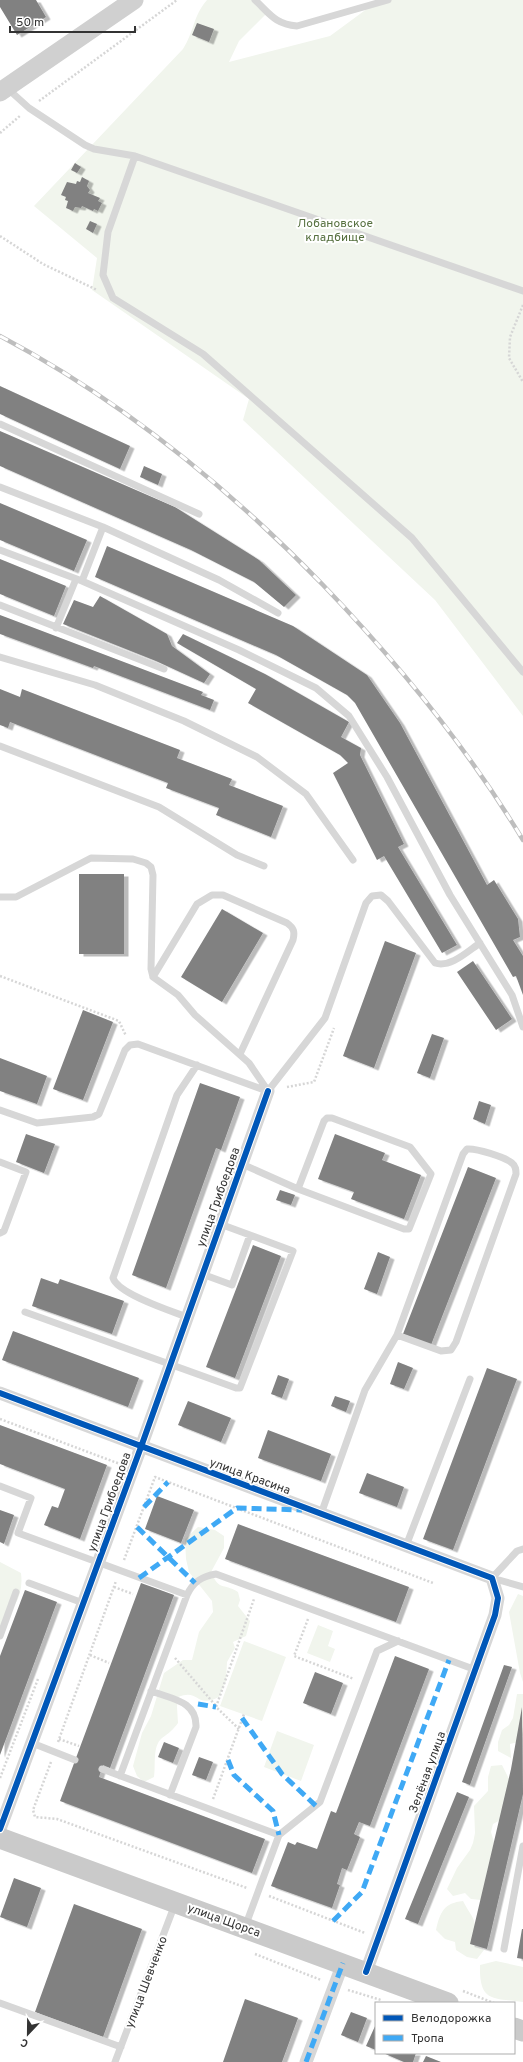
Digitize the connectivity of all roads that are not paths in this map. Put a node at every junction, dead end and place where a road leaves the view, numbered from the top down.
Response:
1 (134, 0) edge
2 (255, 0) edge
3 (388, 0) edge
4 (3, 89) edge
5 (135, 156) junction
6 (523, 291) edge
7 (0, 424) edge
8 (0, 487) edge
9 (199, 514) dead end
10 (103, 528) junction
11 (0, 550) edge
12 (79, 580) junction
13 (0, 605) edge
14 (278, 613) dead end
15 (56, 628) junction
16 (0, 657) edge
17 (164, 669) dead end
18 (523, 672) edge
19 (0, 746) edge
20 (353, 860) dead end
21 (264, 866) dead end
22 (0, 898) edge
23 (480, 943) junction
24 (153, 977) junction
25 (523, 1027) edge
26 (240, 1054) junction
27 (197, 1065) junction
28 (268, 1091) junction
29 (0, 1110) edge
30 (0, 1162) edge
31 (242, 1164) junction
32 (298, 1189) junction
33 (220, 1224) junction
34 (0, 1234) edge
35 (250, 1235) junction
36 (202, 1274) junction
37 (25, 1312) dead end
38 (187, 1317) junction
39 (397, 1335) junction
40 (171, 1363) junction
41 (470, 1379) dead end
42 (0, 1393) edge
43 (141, 1447) junction
44 (0, 1486) edge
45 (320, 1514) junction
46 (406, 1546) junction
47 (523, 1549) edge
48 (98, 1563) junction
49 (492, 1578) junction
50 (29, 1583) dead end
51 (523, 1587) edge
52 (16, 1592) dead end
53 (187, 1595) junction
54 (83, 1603) junction
55 (0, 1636) edge
56 (398, 1641) junction
57 (476, 1670) junction
58 (151, 1691) junction
59 (32, 1744) junction
60 (75, 1760) dead end
61 (102, 1769) dead end
62 (120, 1776) junction
63 (170, 1795) junction
64 (0, 1829) edge
65 (279, 1835) junction
66 (0, 1838) edge
67 (523, 1846) edge
68 (176, 1902) junction
69 (244, 1927) junction
70 (504, 1949) dead end
71 (343, 1963) junction
72 (366, 1972) junction
73 (445, 2002) edge
74 (0, 2003) edge
75 (121, 2047) junction
76 (115, 2062) edge
77 (306, 2062) edge

1 - 4 main road
2 - 3 lane
4 - 5 lane
5 - 6 lane
5 - 18 lane
7 - 9 lane
8 - 10 lane
10 - 12 lane
10 - 14 lane
11 - 12 lane
12 - 15 lane
12 - 23 lane
13 - 15 lane
15 - 17 lane
16 - 20 lane
19 - 21 lane
22 - 24 lane
23 - 25 lane
23 - 28 lane
24 - 26 lane
24 - 26 lane
26 - 28 lane
27 - 28 lane
27 - 29 lane
27 - 38 lane
28 - 31 street, улица Грибоедова
30 - 34 lane
31 - 32 lane
31 - 33 street, улица Грибоедова
32 - 32 lane
33 - 35 lane
33 - 36 street, улица Грибоедова
35 - 36 lane
35 - 40 lane
36 - 38 street, улица Грибоедова
37 - 40 lane
38 - 40 street, улица Грибоедова
39 - 39 lane
39 - 45 lane
40 - 43 street, улица Грибоедова
41 - 46 lane
42 - 43 street, улица Красина
43 - 45 street, улица Красина
43 - 48 street, улица Грибоедова
44 - 48 lane
45 - 46 street, улица Красина
46 - 49 street, улица Красина
47 - 49 lane
48 - 53 lane
48 - 54 street, улица Грибоедова
49 - 51 lane
49 - 57 street, Зелёная улица
50 - 54 lane
52 - 55 lane
53 - 56 lane
53 - 58 lane
54 - 59 street, улица Грибоедова
56 - 57 lane
56 - 65 lane
57 - 72 street, Зелёная улица
58 - 62 lane
58 - 63 lane
59 - 60 lane
59 - 64 street, улица Грибоедова
61 - 62 lane
62 - 63 lane
63 - 65 lane
65 - 69 lane
66 - 68 main road, улица Щорса
67 - 70 lane
68 - 69 main road, улица Щорса
68 - 75 lane, улица Шевченко
69 - 71 main road, улица Щорса
71 - 72 main road, улица Щорса
71 - 77 street
72 - 73 main road, улица Щорса
74 - 75 lane
75 - 76 lane, улица Шевченко

